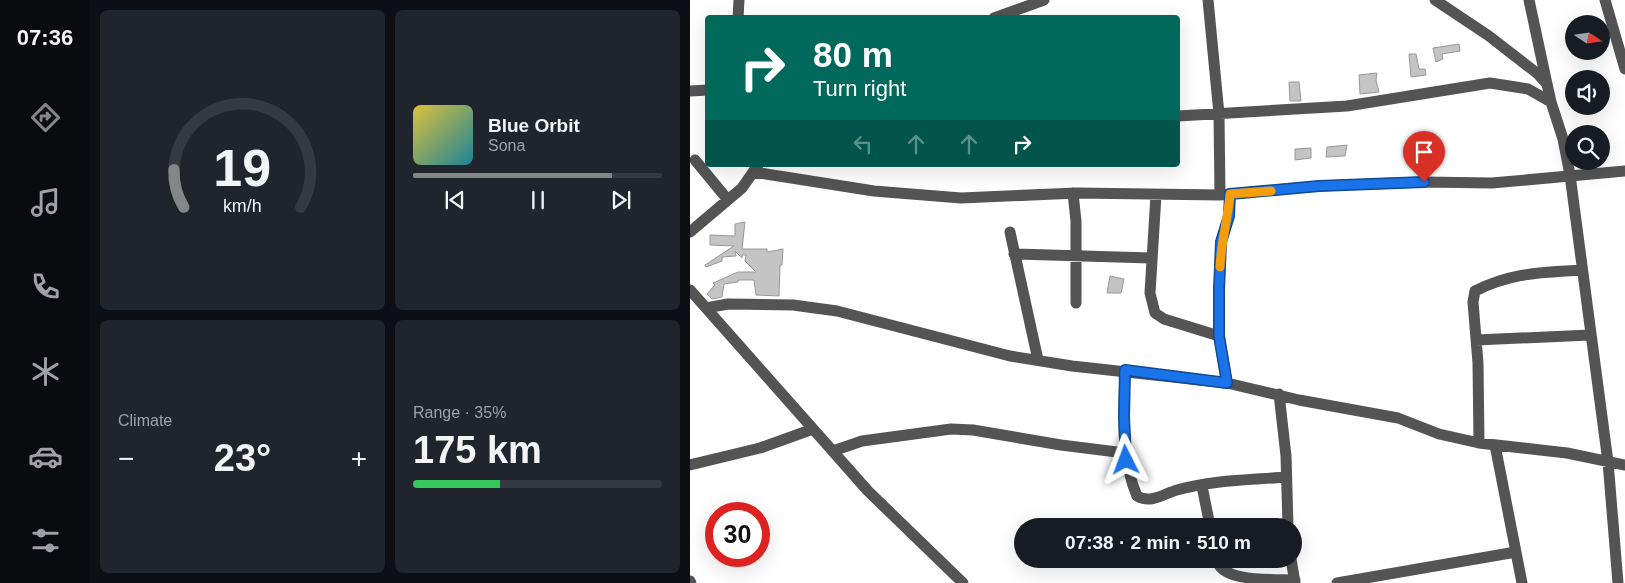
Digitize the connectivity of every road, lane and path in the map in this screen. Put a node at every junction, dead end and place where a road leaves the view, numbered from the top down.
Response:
1 (739, 0) edge
2 (1044, 0) edge
3 (1208, 0) edge
4 (1435, 0) edge
5 (1529, 0) edge
6 (1605, 0) edge
7 (738, 15) edge
8 (1002, 15) edge
9 (1621, 46) edge
10 (1625, 69) edge
11 (1547, 84) junction
12 (705, 90) edge
13 (690, 91) edge
14 (1551, 102) junction
15 (1219, 114) junction
16 (1180, 116) edge
17 (695, 160) dead end
18 (756, 169) edge
19 (1625, 171) edge
20 (1570, 175) junction
21 (1072, 193) junction
22 (1225, 194) junction
23 (1156, 195) junction
24 (728, 200) junction
25 (690, 232) edge
26 (1010, 232) dead end
27 (1014, 254) junction
28 (1077, 256) junction
29 (1151, 258) junction
30 (1582, 270) junction
31 (690, 290) edge
32 (1076, 303) dead end
33 (706, 308) junction
34 (1590, 335) junction
35 (1219, 336) junction
36 (1476, 340) junction
37 (1038, 360) junction
38 (1125, 370) junction
39 (1227, 383) junction
40 (1279, 394) junction
41 (813, 429) junction
42 (1479, 443) junction
43 (1494, 444) junction
44 (833, 451) junction
45 (1126, 452) junction
46 (1608, 462) junction
47 (690, 465) edge
48 (1625, 465) edge
49 (1286, 477) junction
50 (1202, 486) junction
51 (1208, 518) edge
52 (1288, 518) edge
53 (1516, 552) junction
54 (1219, 568) edge
55 (1292, 568) edge
56 (1295, 581) edge
57 (962, 583) edge
58 (1337, 583) edge
59 (1522, 583) edge
60 (1618, 583) edge

1 - 7 street
2 - 8 street
3 - 15 street
4 - 11 street
5 - 11 street
6 - 9 street
9 - 10 street
11 - 14 street
12 - 13 street
14 - 15 street
14 - 20 street
15 - 16 street
15 - 22 street
17 - 24 street
18 - 21 street
18 - 24 street
19 - 20 street
20 - 22 street
20 - 30 street
21 - 23 street
21 - 28 street
22 - 23 street
22 - 35 street
23 - 29 street
24 - 25 street
26 - 27 street
27 - 28 street
27 - 37 street
28 - 29 street
28 - 32 street
29 - 35 street
30 - 34 street
30 - 36 street
31 - 33 street
33 - 37 street
33 - 41 street
34 - 36 street
34 - 46 street
35 - 39 street
36 - 42 street
37 - 38 street
38 - 39 street
38 - 45 street
39 - 40 street
40 - 42 street
40 - 49 street
41 - 44 street
41 - 47 street
42 - 43 street
43 - 46 street
43 - 53 street
44 - 45 street
44 - 57 street
45 - 50 street
46 - 48 street
46 - 60 street
49 - 50 street
49 - 52 street
50 - 51 street
53 - 58 street
53 - 59 street
54 - 56 street
55 - 56 street

